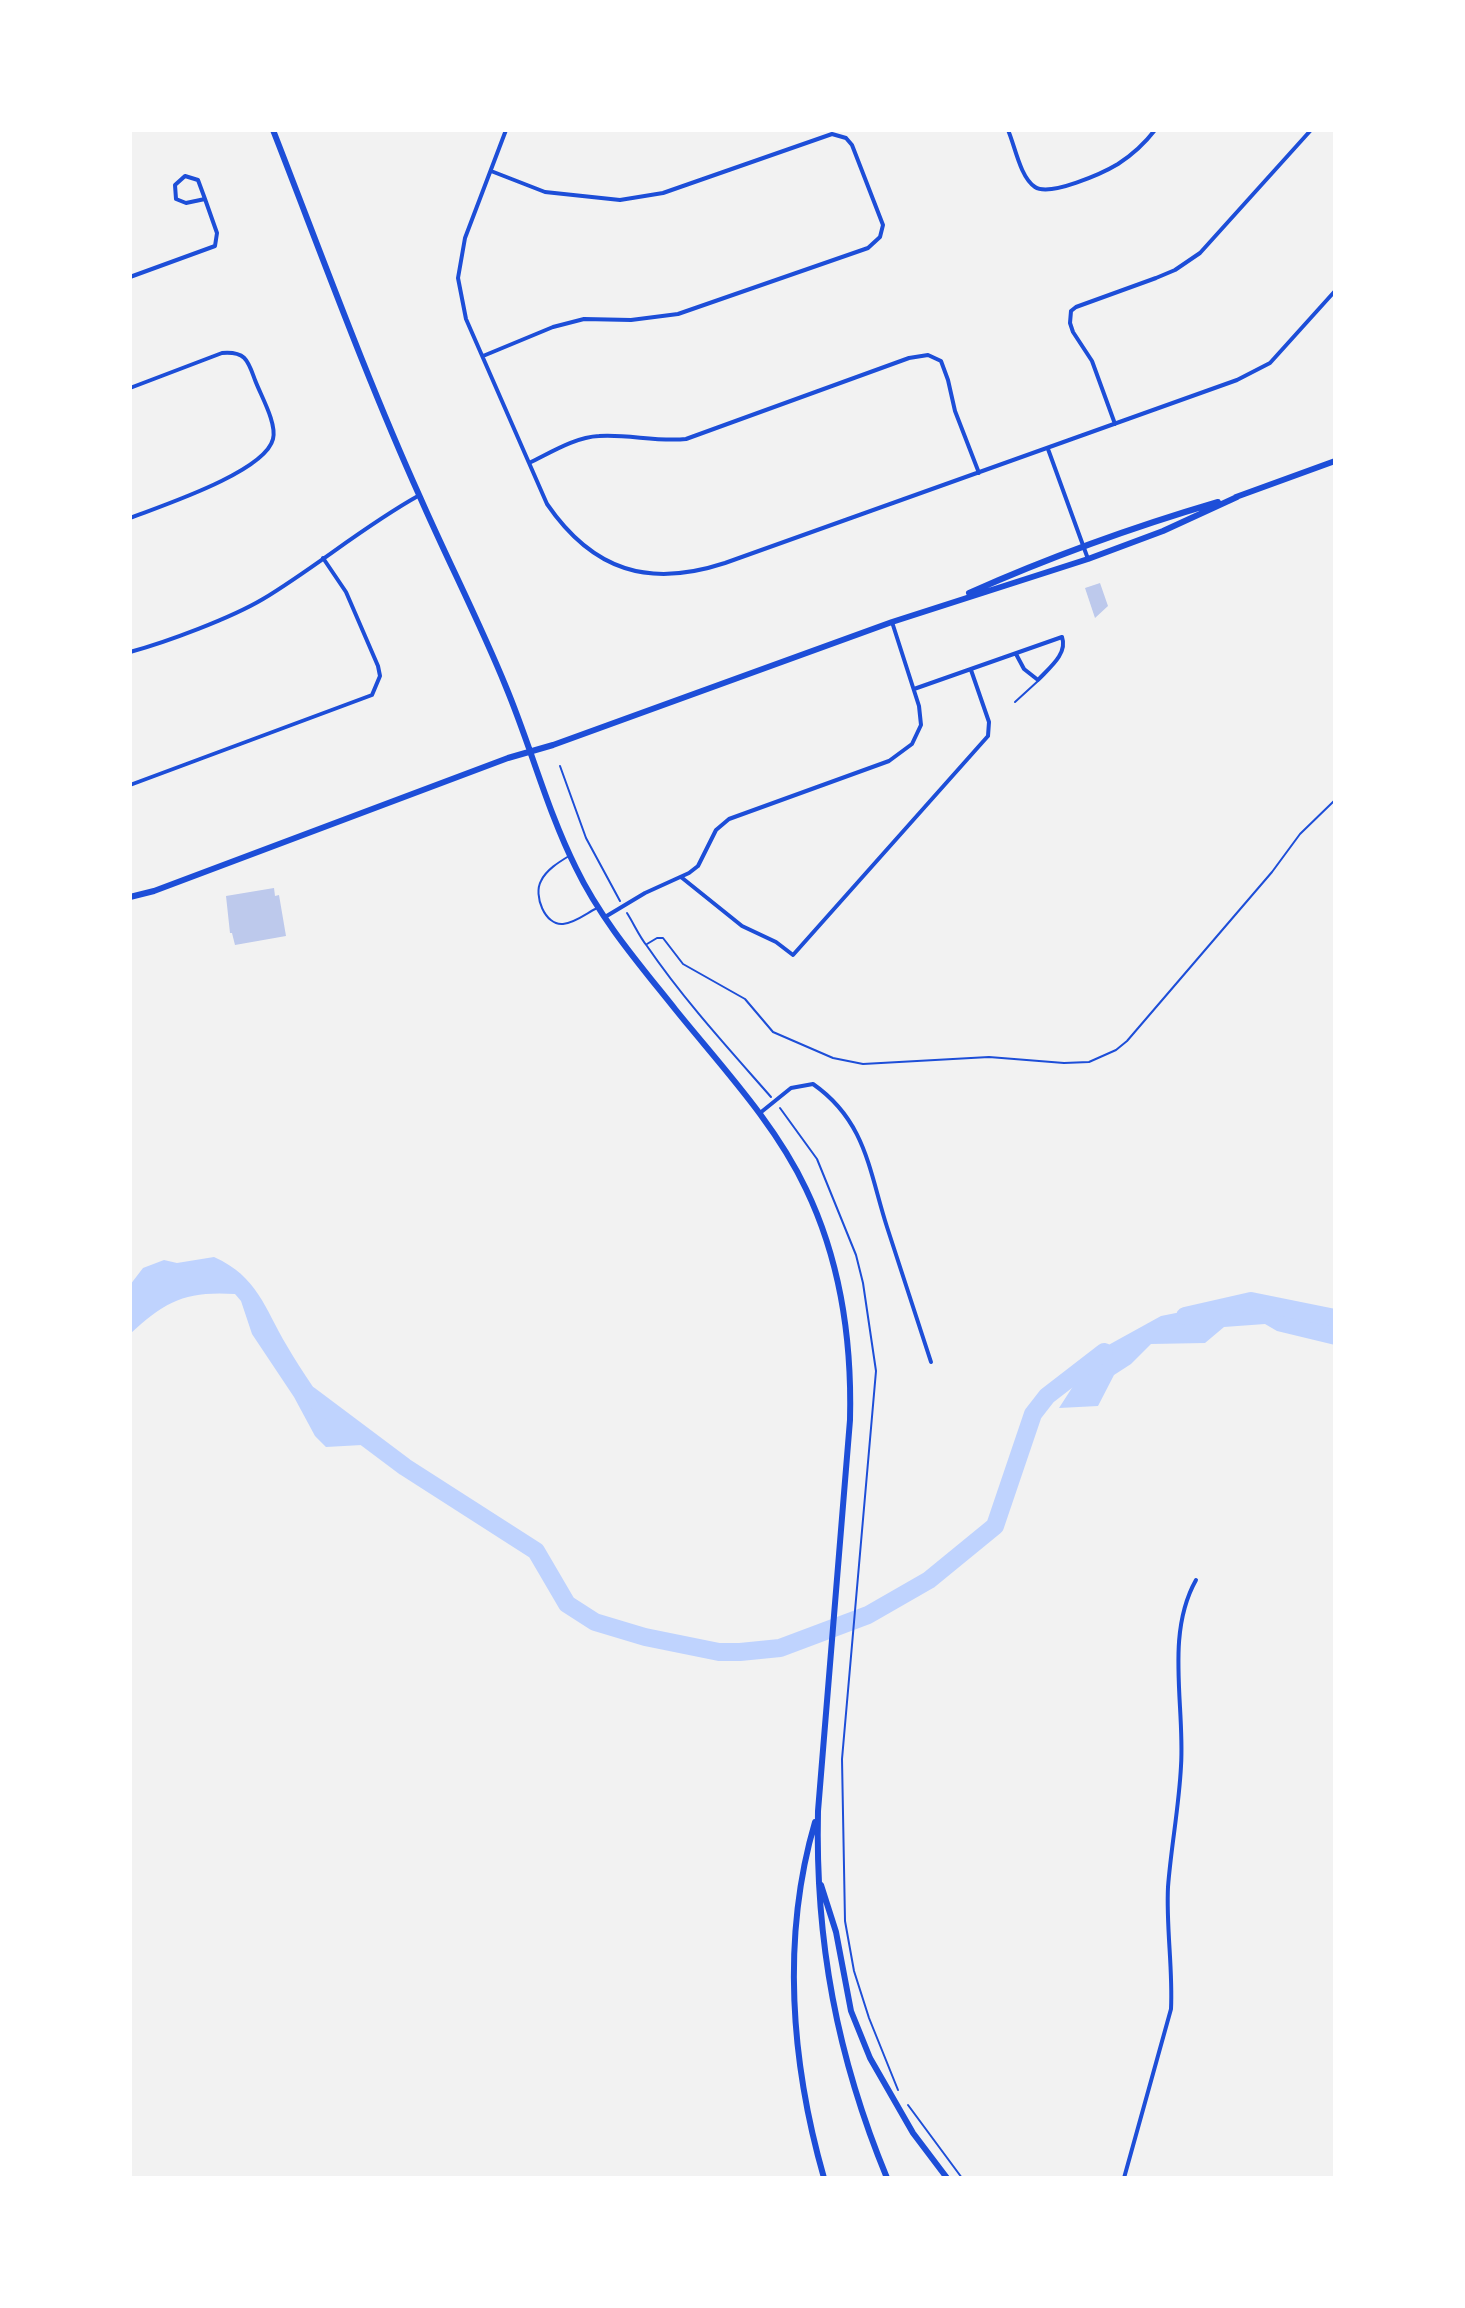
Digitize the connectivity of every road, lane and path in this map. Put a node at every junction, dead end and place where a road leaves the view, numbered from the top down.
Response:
1 (273, 130) edge
2 (506, 130) edge
3 (1008, 130) edge
4 (1155, 130) edge
5 (1311, 130) edge
6 (491, 171) junction
7 (205, 199) junction
8 (130, 277) edge
9 (1335, 291) edge
10 (482, 356) junction
11 (130, 388) edge
12 (1115, 424) junction
13 (1048, 449) junction
14 (1335, 461) edge
15 (529, 463) junction
16 (979, 473) junction
17 (419, 496) junction
18 (1237, 497) junction
19 (130, 518) edge
20 (1083, 546) junction
21 (323, 558) junction
22 (1088, 559) junction
23 (944, 604) junction
24 (892, 622) junction
25 (130, 652) edge
26 (1016, 654) junction
27 (971, 670) junction
28 (1038, 680) junction
29 (914, 689) junction
30 (1015, 702) dead end
31 (530, 751) junction
32 (560, 766) dead end
33 (130, 785) edge
34 (1335, 800) edge
35 (570, 855) junction
36 (681, 877) junction
37 (130, 897) edge
38 (598, 907) junction
39 (623, 907) junction
40 (605, 917) junction
41 (646, 945) junction
42 (770, 1097) dead end
43 (759, 1114) junction
44 (931, 1362) dead end
45 (863, 1511) dead end
46 (1196, 1580) dead end
47 (818, 1811) junction
48 (818, 1874) junction
49 (901, 2096) dead end
50 (908, 2105) dead end
51 (824, 2178) edge
52 (887, 2178) edge
53 (947, 2178) edge
54 (962, 2178) edge
55 (1124, 2178) edge

1 - 17 main road
2 - 6 street
3 - 4 street
5 - 12 street
6 - 10 street
6 - 10 street
7 - 7 street
7 - 8 street
9 - 12 street
10 - 15 street
11 - 19 street
12 - 13 street
13 - 16 street
13 - 20 street
14 - 18 main road
15 - 16 street
15 - 16 street
17 - 21 street
17 - 31 main road
18 - 20 main road
18 - 22 main road
20 - 22 street
20 - 23 main road
21 - 25 street
21 - 33 street
22 - 23 main road
23 - 24 main road
24 - 29 street
24 - 31 main road
26 - 27 street
26 - 28 street
26 - 28 street
27 - 29 street
27 - 36 street
28 - 30 lane
29 - 36 street
31 - 35 main road
31 - 37 main road
32 - 39 path
34 - 41 path
35 - 38 main road
35 - 38 lane
36 - 39 street
38 - 40 main road
39 - 40 street
39 - 41 path
40 - 43 main road
41 - 42 path
43 - 44 street
43 - 47 main road
45 - 49 path
46 - 55 street
47 - 48 main road
47 - 51 main road
48 - 52 main road
48 - 53 main road
50 - 54 path

